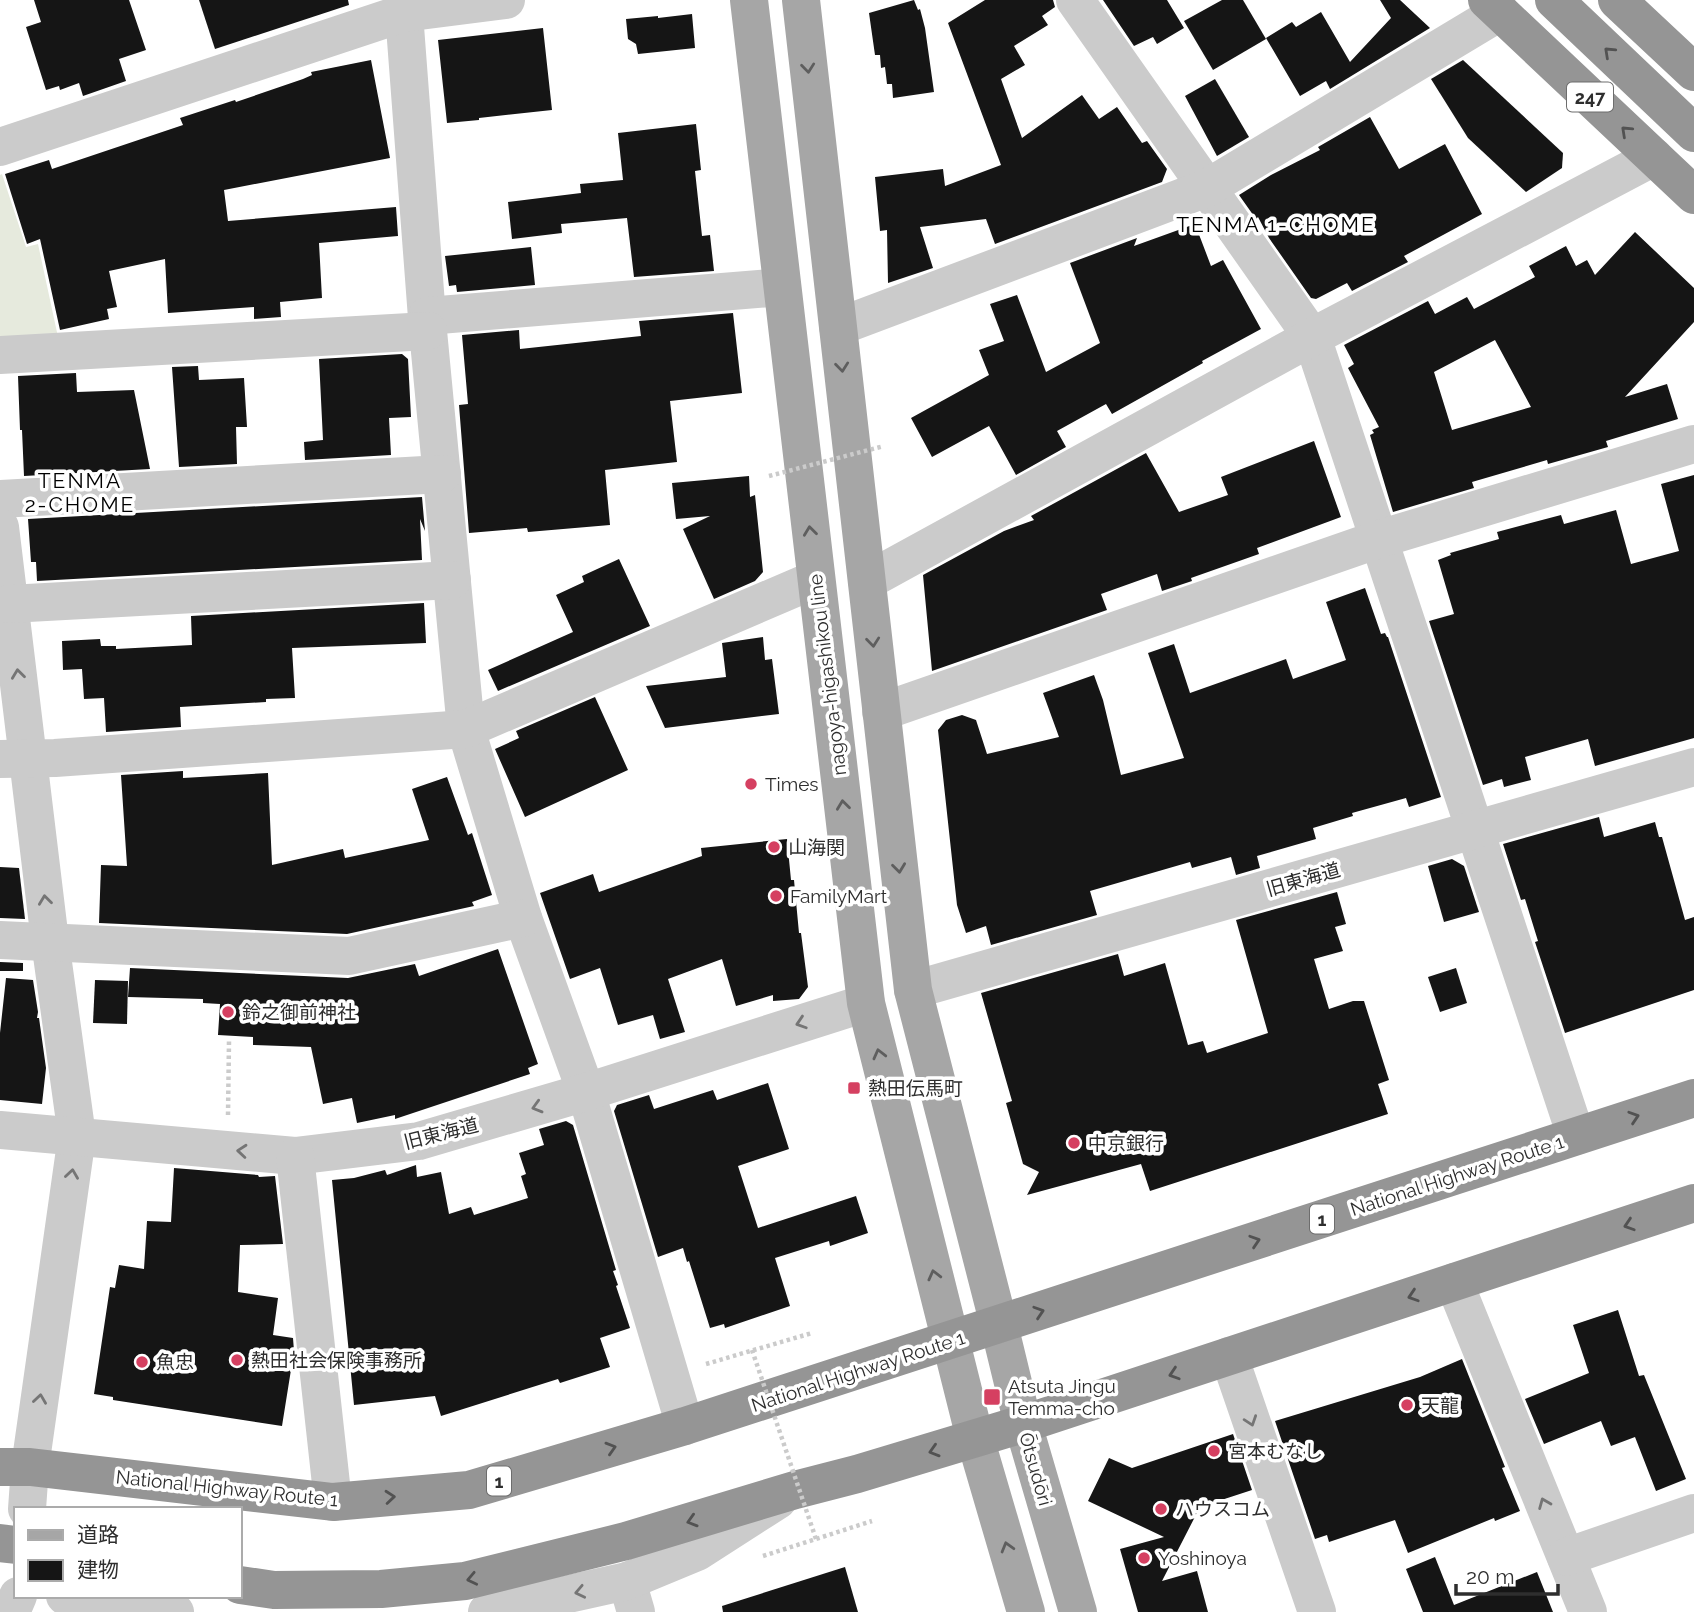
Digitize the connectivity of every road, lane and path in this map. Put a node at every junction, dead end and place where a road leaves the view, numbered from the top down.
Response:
1 (506, 0) edge
2 (749, 0) edge
3 (1075, 0) edge
4 (1553, 0) edge
5 (1617, 0) edge
6 (804, 1) edge
7 (1493, 6) edge
8 (404, 7) edge
9 (1694, 72) edge
10 (1694, 133) edge
11 (0, 147) edge
12 (1654, 157) junction
13 (1207, 188) junction
14 (1694, 195) edge
15 (782, 287) junction
16 (427, 324) junction
17 (838, 327) junction
18 (1312, 337) junction
19 (0, 355) edge
20 (1694, 444) edge
21 (884, 446) dead end
22 (442, 474) junction
23 (769, 476) dead end
24 (0, 499) edge
25 (1379, 539) junction
26 (1, 546) edge
27 (816, 579) junction
28 (452, 580) junction
29 (867, 582) junction
30 (9, 604) junction
31 (881, 712) junction
32 (466, 729) junction
33 (14, 759) edge
34 (1694, 767) edge
35 (1475, 830) junction
36 (523, 918) junction
37 (0, 940) edge
38 (50, 941) junction
39 (913, 990) junction
40 (866, 1003) junction
41 (229, 1041) dead end
42 (586, 1092) junction
43 (1694, 1098) edge
44 (228, 1125) dead end
45 (0, 1130) edge
46 (77, 1136) junction
47 (1576, 1136) junction
48 (295, 1156) junction
49 (1694, 1203) edge
50 (1454, 1282) junction
51 (999, 1325) junction
52 (812, 1333) dead end
53 (951, 1341) junction
54 (752, 1350) junction
55 (1229, 1356) junction
56 (706, 1364) dead end
57 (1023, 1424) junction
58 (685, 1426) junction
59 (975, 1438) junction
60 (10, 1464) edge
61 (795, 1490) junction
62 (333, 1502) junction
63 (26, 1507) edge
64 (1694, 1513) edge
65 (872, 1521) dead end
66 (816, 1539) junction
67 (1566, 1557) junction
68 (757, 1558) dead end
69 (242, 1585) edge
70 (632, 1597) edge
71 (79, 1598) edge
72 (175, 1612) edge
73 (487, 1612) edge
74 (1026, 1612) edge
75 (1078, 1612) edge
76 (1317, 1612) edge
77 (1588, 1612) edge

1 - 8 street
2 - 15 main road, nagoya-higashikou line
3 - 13 street
10 -> 4 highway, 247
5 - 9 highway
6 -> 17 main road
12 -> 7 highway, 247
7 - 13 street
8 - 11 street
8 - 16 street
12 - 14 highway, 247
12 - 18 street
13 - 17 street
13 - 18 street
15 - 16 street
27 -> 15 main road, nagoya-higashikou line
16 - 19 street
16 - 22 street
17 -> 29 main road
18 - 25 street
18 - 29 street
20 - 25 street
21 - 23 path, bridge
22 - 24 street
22 - 28 street
25 - 31 street
25 - 35 street
26 - 30 street
27 - 32 street
40 -> 27 main road, nagoya-higashikou line
28 - 30 street
28 - 32 street
29 -> 31 main road
33 -> 30 street
31 -> 39 main road
32 - 33 street
32 - 36 street
38 -> 33 street
34 - 35 street, 旧東海道
35 - 39 street, 旧東海道
35 - 47 street
36 - 38 street
36 - 42 street
37 - 38 street
38 - 46 street
39 - 51 main road
40 -> 42 street, 旧東海道
53 -> 40 main road, nagoya-higashikou line
41 - 44 path
42 -> 48 street, 旧東海道
42 - 58 street
47 -> 43 highway, National Highway Route 1 / 1
45 - 46 street, 旧東海道
48 -> 46 street, 旧東海道
60 -> 46 street
51 -> 47 highway, National Highway Route 1 / 1
48 - 62 street
49 -> 50 highway
50 -> 55 highway
67 -> 50 street
51 - 53 highway, National Highway Route 1 / 1
51 - 57 main road, Ōtsudōri
52 - 54 path
53 - 58 highway, National Highway Route 1 / 1
53 - 59 main road
54 - 56 path
54 - 66 path, bridge
55 -> 57 highway
55 -> 76 street
57 - 59 highway
57 - 75 main road, Ōtsudōri
62 -> 58 highway, National Highway Route 1 / 1
59 -> 61 highway
74 -> 59 main road
60 - 62 highway, National Highway Route 1 / 1
60 - 63 street
61 -> 69 highway
61 - 70 street
64 - 67 street
65 - 66 path
66 - 68 path
67 - 77 street
70 -> 73 street
71 - 72 street

